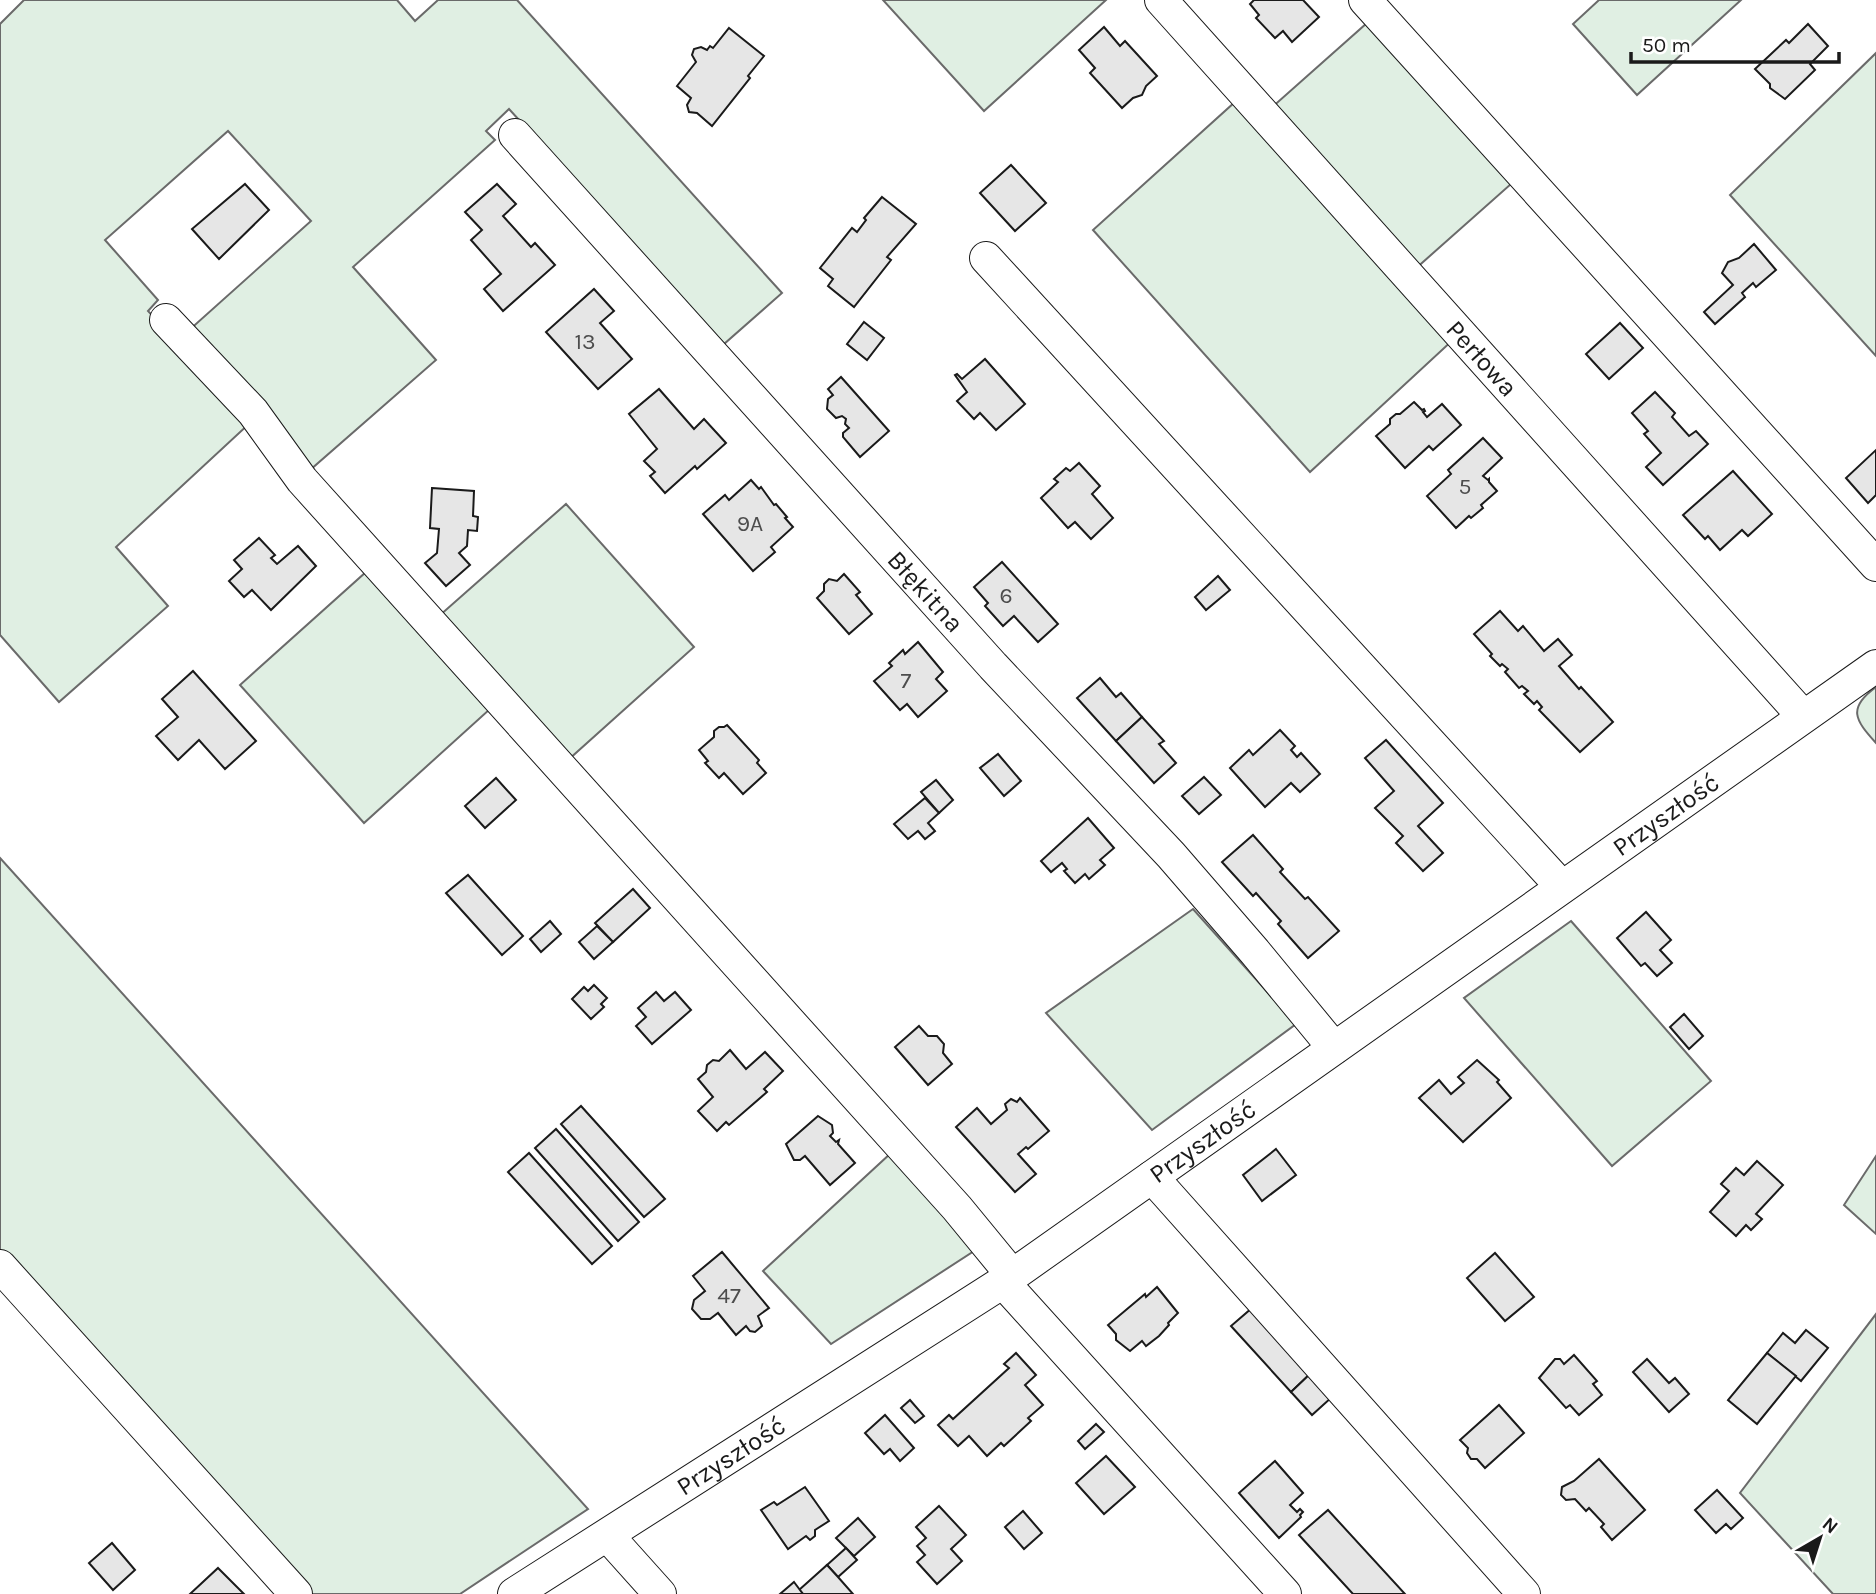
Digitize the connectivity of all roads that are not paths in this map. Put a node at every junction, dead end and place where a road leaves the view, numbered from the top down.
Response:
1 (1161, 0) edge
2 (1365, 0) edge
3 (515, 135) dead end
4 (986, 258) dead end
5 (166, 320) dead end
6 (1876, 565) edge
7 (1876, 666) edge
8 (1803, 716) junction
9 (1562, 887) junction
10 (1334, 1048) junction
11 (1152, 1177) junction
12 (0, 1266) edge
13 (1008, 1278) junction
14 (607, 1536) junction
15 (296, 1594) edge
16 (514, 1594) edge
17 (660, 1594) edge
18 (1285, 1594) edge
19 (1524, 1594) edge

1 - 8 street, Perłowa
2 - 6 street
3 - 10 street, Błękitna
4 - 9 street
5 - 13 street
7 - 8 street, Przyszłość
8 - 9 street, Przyszłość
9 - 10 street, Przyszłość
10 - 11 street, Przyszłość
11 - 13 street, Przyszłość
11 - 19 street
12 - 15 street
13 - 14 street, Przyszłość
13 - 18 street
14 - 16 street, Przyszłość
14 - 17 street

